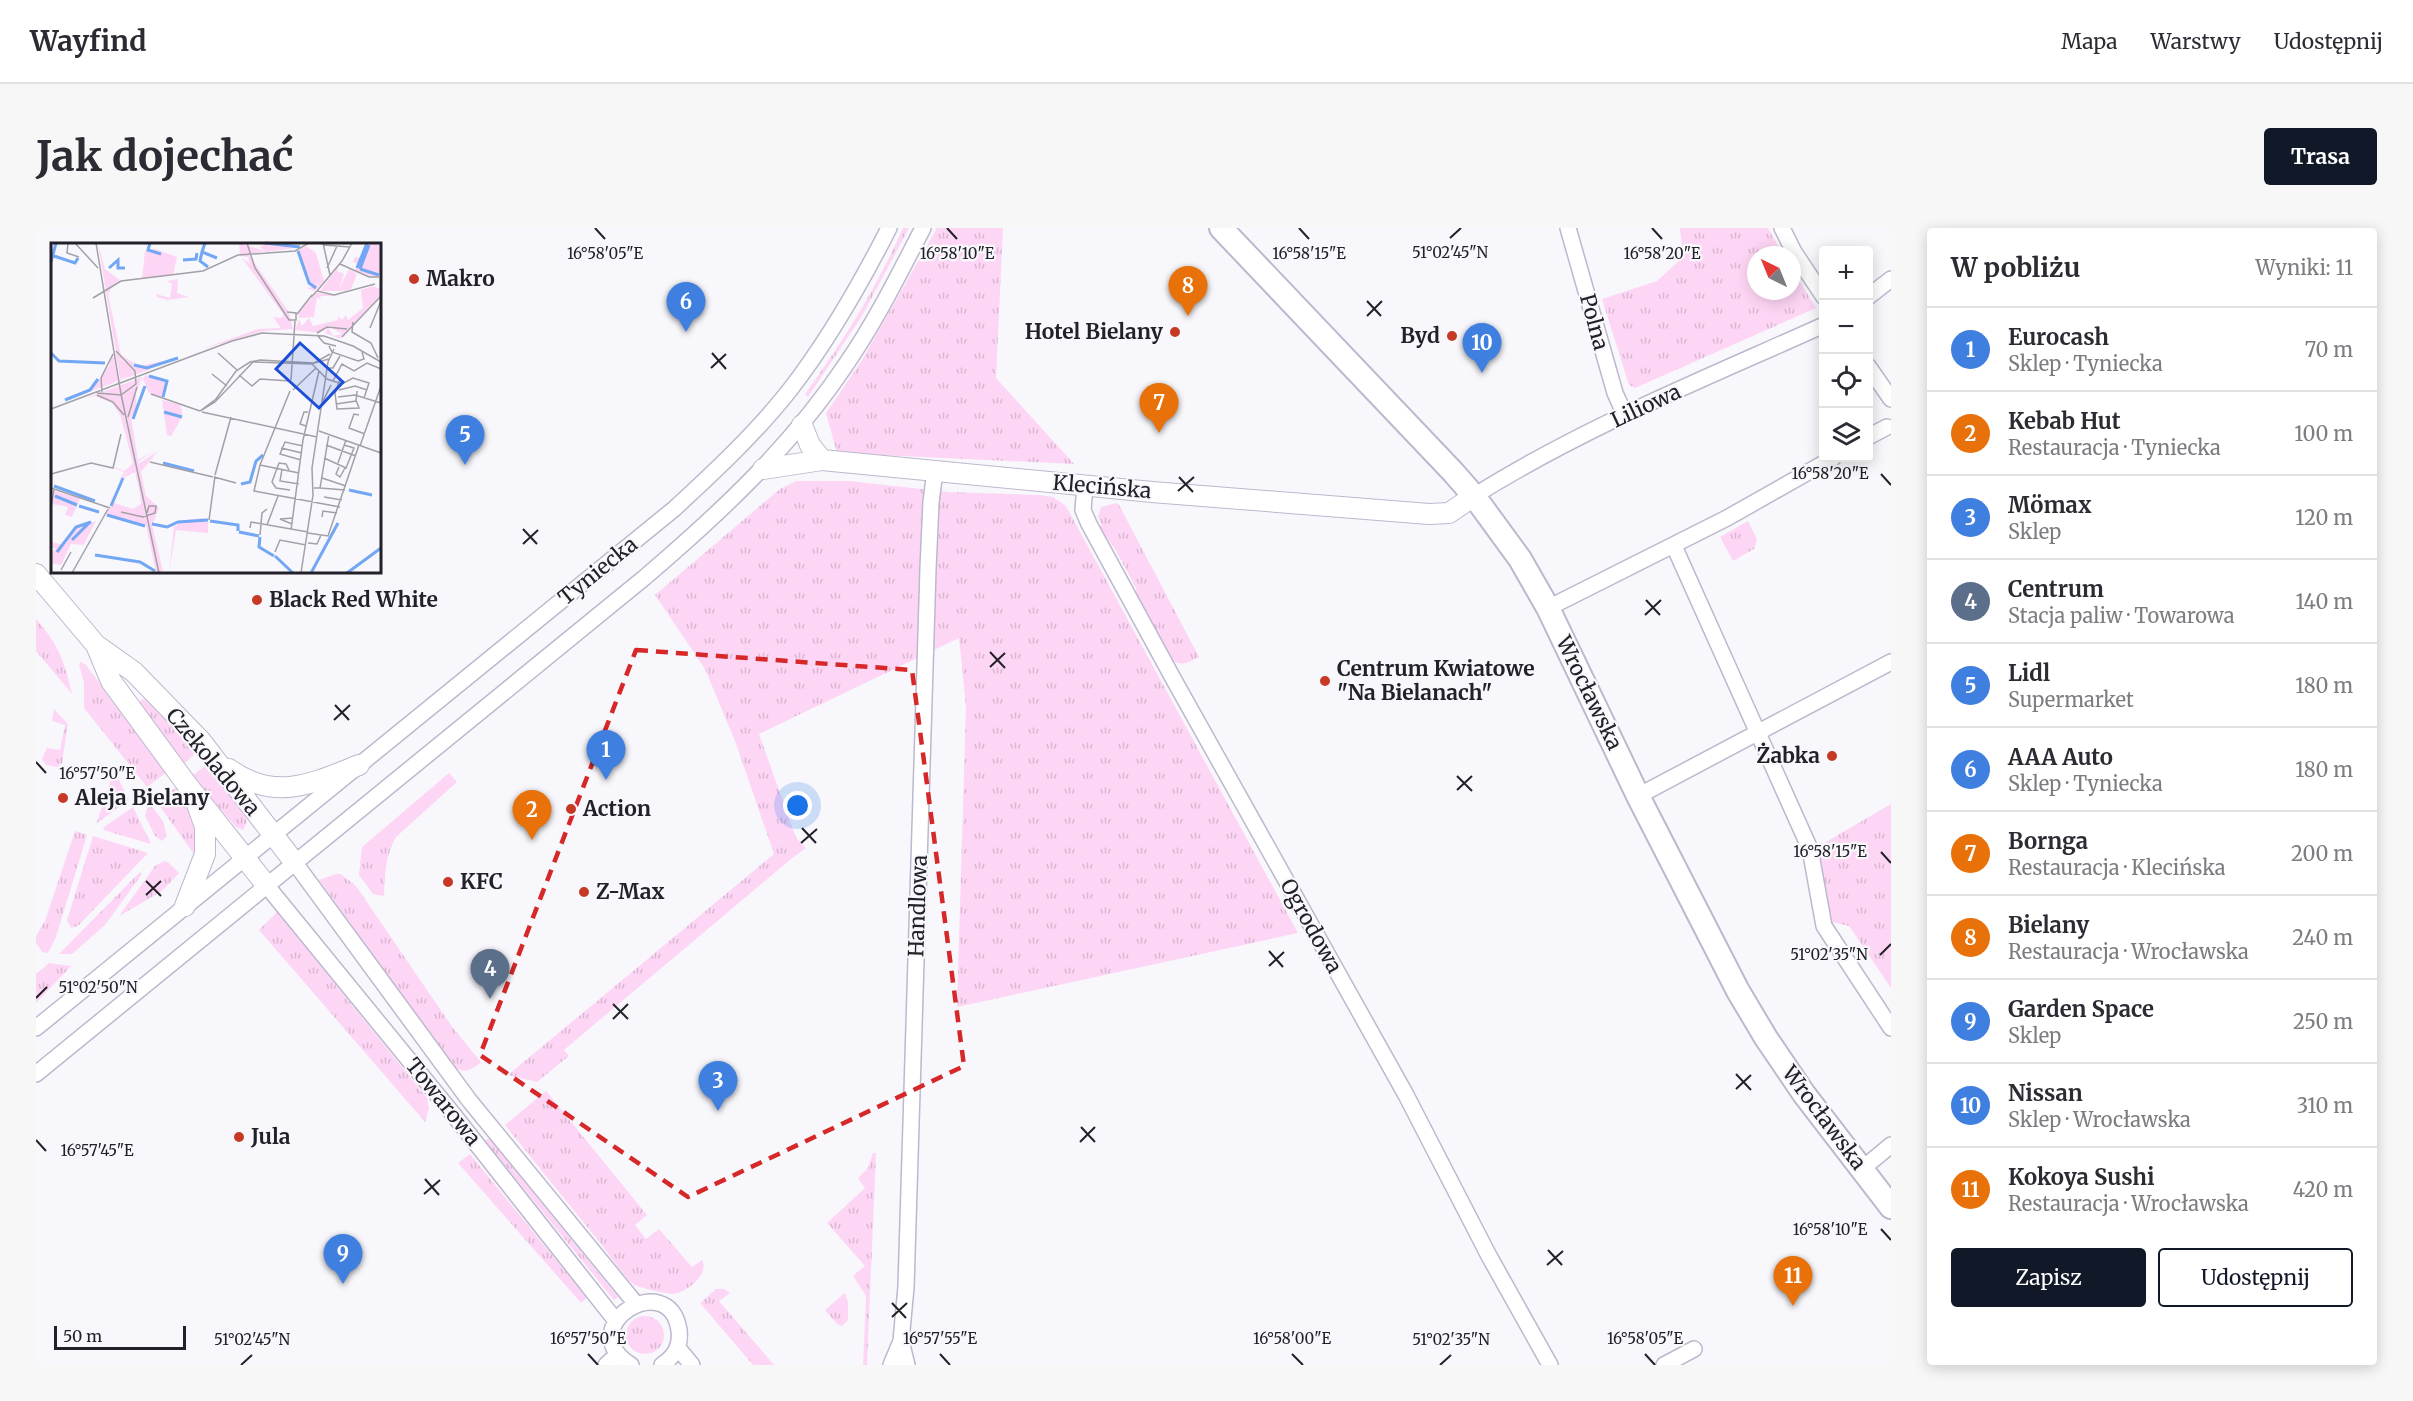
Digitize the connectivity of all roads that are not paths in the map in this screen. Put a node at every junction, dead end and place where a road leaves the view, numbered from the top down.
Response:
1 (890, 228) edge
2 (923, 228) edge
3 (1221, 228) edge
4 (1568, 228) edge
5 (1782, 228) edge
6 (1891, 279) edge
7 (1819, 290) edge
8 (1873, 294) edge
9 (1819, 327) edge
10 (1873, 372) edge
11 (1891, 399) edge
12 (1625, 415) junction
13 (802, 425) junction
14 (1887, 427) dead end
15 (1873, 435) edge
16 (822, 460) junction
17 (1826, 462) edge
18 (763, 469) junction
19 (935, 471) junction
20 (1084, 486) junction
21 (1474, 496) junction
22 (1674, 546) junction
23 (36, 574) edge
24 (1548, 608) junction
25 (96, 645) junction
26 (1891, 662) edge
27 (1758, 734) junction
28 (218, 762) junction
29 (359, 765) junction
30 (188, 786) junction
31 (1638, 796) junction
32 (273, 835) junction
33 (245, 858) junction
34 (295, 864) junction
35 (267, 886) junction
36 (185, 906) junction
37 (36, 1028) edge
38 (1891, 1028) edge
39 (36, 1074) edge
40 (1891, 1145) edge
41 (1862, 1169) junction
42 (1891, 1207) edge
43 (636, 1304) junction
44 (616, 1321) junction
45 (901, 1341) junction
46 (678, 1348) junction
47 (1694, 1349) dead end
48 (618, 1354) junction
49 (606, 1365) edge
50 (631, 1365) edge
51 (662, 1365) edge
52 (692, 1365) edge
53 (891, 1365) edge
54 (908, 1365) edge
55 (1550, 1365) edge
56 (1664, 1365) edge

1 - 29 street, Tyniecka
2 - 13 street, Tyniecka
3 - 21 main road, Wrocławska
4 - 12 street, Polna
5 - 7 street
6 - 8 street
9 - 12 street, Liliowa
10 - 11 street
12 - 21 street, Liliowa
13 - 16 street
13 - 18 street, Tyniecka
14 - 15 street
16 - 18 street, Klecińska
16 - 19 street, Klecińska
17 - 22 street
18 - 34 street, Tyniecka
19 - 20 street, Klecińska
19 - 45 street, Handlowa
20 - 21 street, Klecińska
20 - 55 street, Ogrodowa
21 - 24 main road, Wrocławska
22 - 24 street
22 - 27 street
23 - 25 street, Czekoladowa
24 - 31 main road, Wrocławska
25 - 28 street, Czekoladowa
25 - 30 street, Czekoladowa
26 - 27 street
27 - 31 street
27 - 38 street
28 - 29 street
28 - 32 street, Czekoladowa
29 - 32 street, Tyniecka
30 - 33 street, Czekoladowa
30 - 36 street
31 - 41 main road, Wrocławska
32 - 33 street, Tyniecka
32 - 34 street, Czekoladowa
33 - 35 street, Czekoladowa
33 - 36 street
34 - 35 street
34 - 43 street, Towarowa
35 - 39 street
35 - 44 street, Towarowa
36 - 37 street
40 - 41 street
41 - 42 main road, Wrocławska
43 - 44 street
43 - 46 street
44 - 48 street
45 - 53 street, Handlowa
45 - 54 street, Handlowa
46 - 51 street
46 - 52 street
47 - 56 street
48 - 49 street
48 - 50 street

